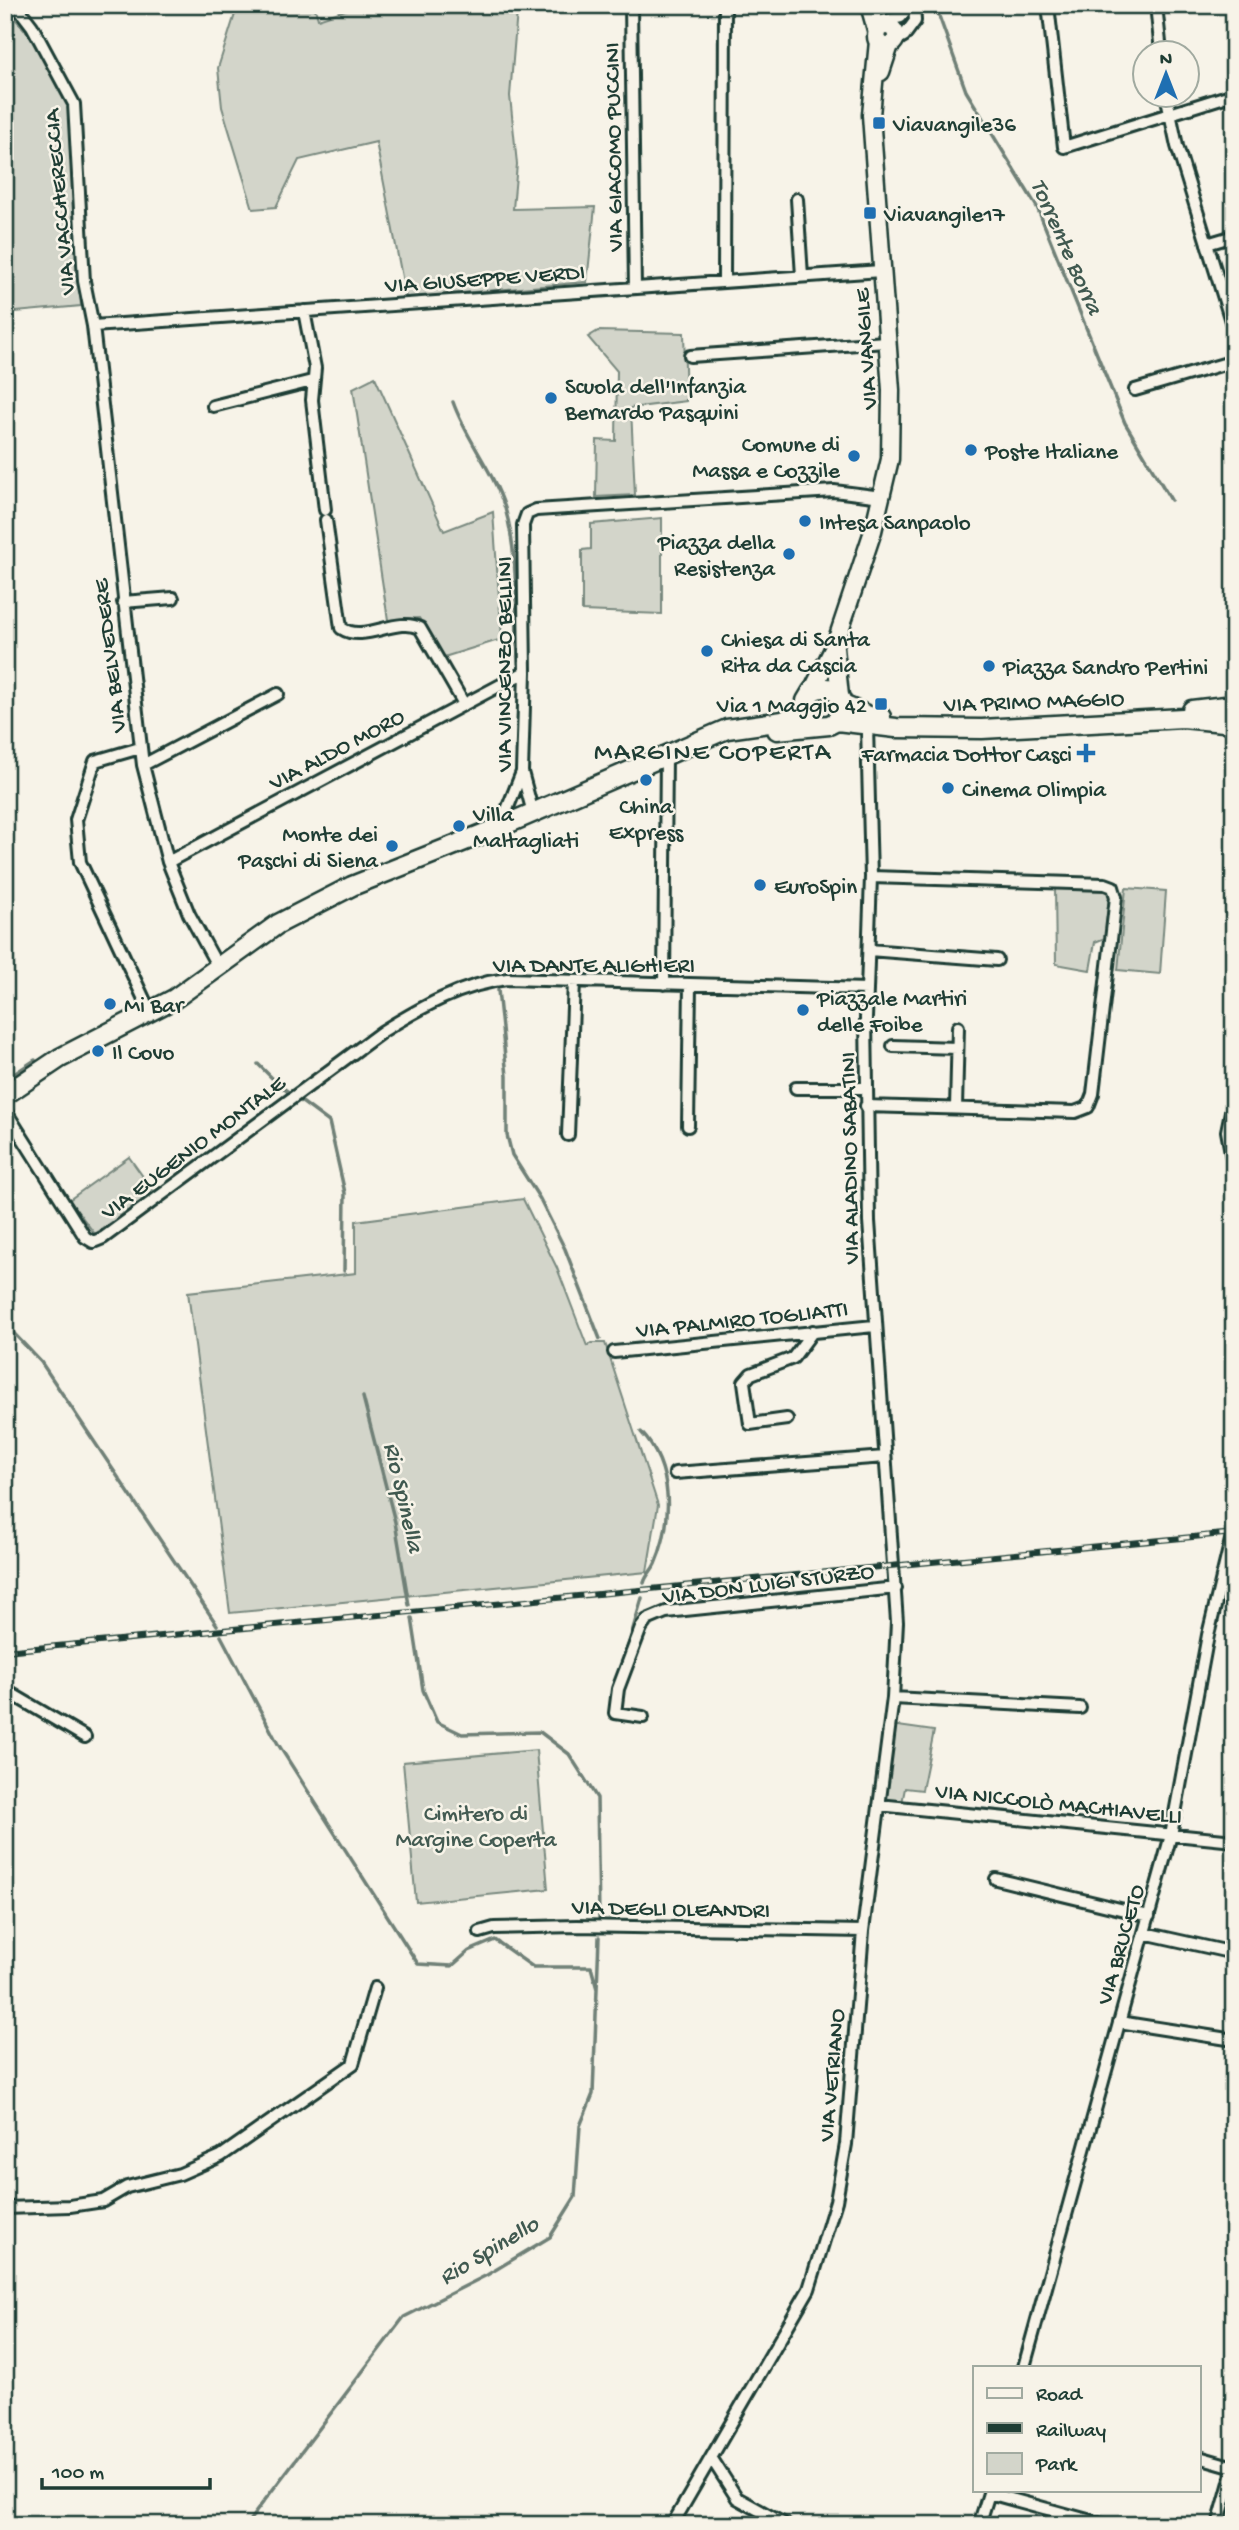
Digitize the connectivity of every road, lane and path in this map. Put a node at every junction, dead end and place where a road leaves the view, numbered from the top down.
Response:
1 (16, 5) edge
2 (631, 5) edge
3 (725, 5) edge
4 (869, 5) edge
5 (911, 5) edge
6 (1048, 5) edge
7 (1156, 5) edge
8 (885, 35) junction
9 (1160, 38) edge
10 (1234, 94) edge
11 (1167, 108) edge
12 (1168, 114) junction
13 (797, 199) dead end
14 (1234, 236) edge
15 (1207, 244) junction
16 (881, 271) junction
17 (802, 276) junction
18 (724, 282) junction
19 (635, 288) junction
20 (304, 311) junction
21 (93, 326) junction
22 (1234, 331) edge
23 (886, 342) junction
24 (690, 356) dead end
25 (1234, 361) edge
26 (313, 381) junction
27 (1135, 390) dead end
28 (213, 406) dead end
29 (882, 497) junction
30 (173, 598) dead end
31 (123, 602) junction
32 (835, 646) junction
33 (525, 671) junction
34 (812, 691) junction
35 (278, 694) dead end
36 (464, 704) junction
37 (1234, 705) edge
38 (805, 710) junction
39 (835, 712) junction
40 (1234, 723) edge
41 (867, 727) junction
42 (714, 736) junction
43 (140, 748) junction
44 (666, 755) junction
45 (143, 765) junction
46 (522, 772) junction
47 (533, 813) junction
48 (500, 827) junction
49 (168, 862) junction
50 (872, 877) junction
51 (869, 950) junction
52 (996, 960) dead end
53 (218, 967) junction
54 (574, 981) junction
55 (664, 984) junction
56 (690, 985) junction
57 (867, 989) junction
58 (150, 1012) junction
59 (958, 1027) dead end
60 (893, 1046) dead end
61 (957, 1048) junction
62 (308, 1085) joint
63 (796, 1088) dead end
64 (866, 1088) junction
65 (5, 1095) edge
66 (1234, 1097) edge
67 (866, 1106) junction
68 (956, 1108) junction
69 (5, 1110) edge
70 (688, 1126) dead end
71 (568, 1135) dead end
72 (1234, 1169) edge
73 (874, 1326) junction
74 (813, 1331) junction
75 (614, 1352) dead end
76 (787, 1419) dead end
77 (885, 1457) junction
78 (675, 1473) dead end
79 (1234, 1528) edge
80 (1229, 1554) edge
81 (896, 1588) junction
82 (5, 1690) edge
83 (892, 1698) junction
84 (1080, 1708) dead end
85 (643, 1717) dead end
86 (85, 1737) dead end
87 (879, 1805) junction
88 (1171, 1835) junction
89 (1234, 1841) edge
90 (996, 1879) dead end
91 (1149, 1916) junction
92 (863, 1931) junction
93 (480, 1932) dead end
94 (1144, 1933) junction
95 (1234, 1953) edge
96 (375, 1988) dead end
97 (1119, 2022) junction
98 (1234, 2040) edge
99 (5, 2208) edge
100 (1024, 2366) edge
101 (1200, 2457) edge
102 (712, 2459) junction
103 (1234, 2467) edge
104 (989, 2492) edge
105 (672, 2525) edge
106 (786, 2525) edge
107 (979, 2525) edge
108 (1105, 2525) edge
109 (1218, 2525) edge

1 - 21 street, VIA VACCHERECCIA
2 - 19 street, VIA GIACOMO PUCCINI
3 - 18 street
4 - 8 street, VIA VANGILE
5 - 8 street
5 - 8 street
6 - 12 street
7 - 9 street
8 - 16 street, VIA VANGILE
10 - 12 street
11 - 12 street
12 - 15 street
13 - 17 street
14 - 15 street
15 - 22 street
16 - 17 street, VIA GIUSEPPE VERDI
16 - 23 street, VIA VANGILE
17 - 18 street, VIA GIUSEPPE VERDI
18 - 19 street, VIA GIUSEPPE VERDI
19 - 20 street, VIA GIUSEPPE VERDI
20 - 21 street, VIA GIUSEPPE VERDI
20 - 26 street
21 - 31 street, VIA BELVEDERE
23 - 24 street
23 - 29 street, VIA VANGILE
25 - 27 street
26 - 28 street
26 - 36 street
29 - 32 street, VIA VANGILE
29 - 33 street, VIA VINCENZO BELLINI
30 - 31 street
31 - 43 street, VIA BELVEDERE
32 - 34 street
32 - 39 street
33 - 36 street, VIA ALDO MORO
33 - 46 street, VIA VINCENZO BELLINI
34 - 38 main road
34 - 39 main road
35 - 45 street
36 - 49 street, VIA ALDO MORO
37 - 39 main road, VIA PRIMO MAGGIO
38 - 39 main road
38 - 42 main road
39 - 41 main road, VIA PRIMO MAGGIO
39 - 42 main road
40 - 41 main road, VIA PRIMO MAGGIO
41 - 50 street, VIA ALADINO SABATINI
42 - 44 main road
43 - 45 street, VIA BELVEDERE
43 - 58 street
44 - 47 main road
44 - 55 street
45 - 49 street, VIA BELVEDERE
46 - 47 street, VIA VINCENZO BELLINI
46 - 48 street
47 - 48 main road
48 - 53 main road
49 - 53 street, VIA BELVEDERE
50 - 51 street, VIA ALADINO SABATINI
50 - 68 street
51 - 52 street
51 - 57 street, VIA ALADINO SABATINI
53 - 58 main road
54 - 55 street, VIA DANTE ALIGHIERI
54 - 62 street, VIA DANTE ALIGHIERI
54 - 71 street
55 - 56 street, VIA DANTE ALIGHIERI
56 - 57 street, VIA DANTE ALIGHIERI
56 - 70 street
57 - 64 street, VIA ALADINO SABATINI
58 - 65 main road
59 - 61 street
60 - 61 street
61 - 68 street
62 - 69 street, VIA EUGENIO MONTALE
63 - 64 street
64 - 67 street, VIA ALADINO SABATINI
66 - 72 street
67 - 68 street
67 - 73 street, VIA ALADINO SABATINI
73 - 74 street, VIA PALMIRO TOGLIATTI
73 - 77 street, VIA ALADINO SABATINI
74 - 75 street, VIA PALMIRO TOGLIATTI
74 - 76 street
77 - 78 street
77 - 81 street, VIA ALADINO SABATINI
79 - 80 street, VIA BRUCETO
80 - 88 street, VIA BRUCETO
81 - 83 street, VIA VETRIANO
81 - 85 street, VIA DON LUIGI STURZO
82 - 86 street
83 - 84 street
83 - 87 street, VIA VETRIANO
87 - 88 street, VIA NICCOLÒ MACHIAVELLI
87 - 92 street, VIA VETRIANO
88 - 89 street, VIA NICCOLÒ MACHIAVELLI
88 - 91 street, VIA BRUCETO
90 - 91 street
91 - 94 street, VIA BRUCETO
92 - 93 street, VIA DEGLI OLEANDRI
92 - 102 street, VIA VETRIANO
94 - 95 street
94 - 97 street, VIA BRUCETO
96 - 99 street
97 - 98 street
97 - 100 street, VIA BRUCETO
101 - 103 street
102 - 105 street, VIA VETRIANO
102 - 106 street
103 - 109 street
104 - 107 street
104 - 108 street

